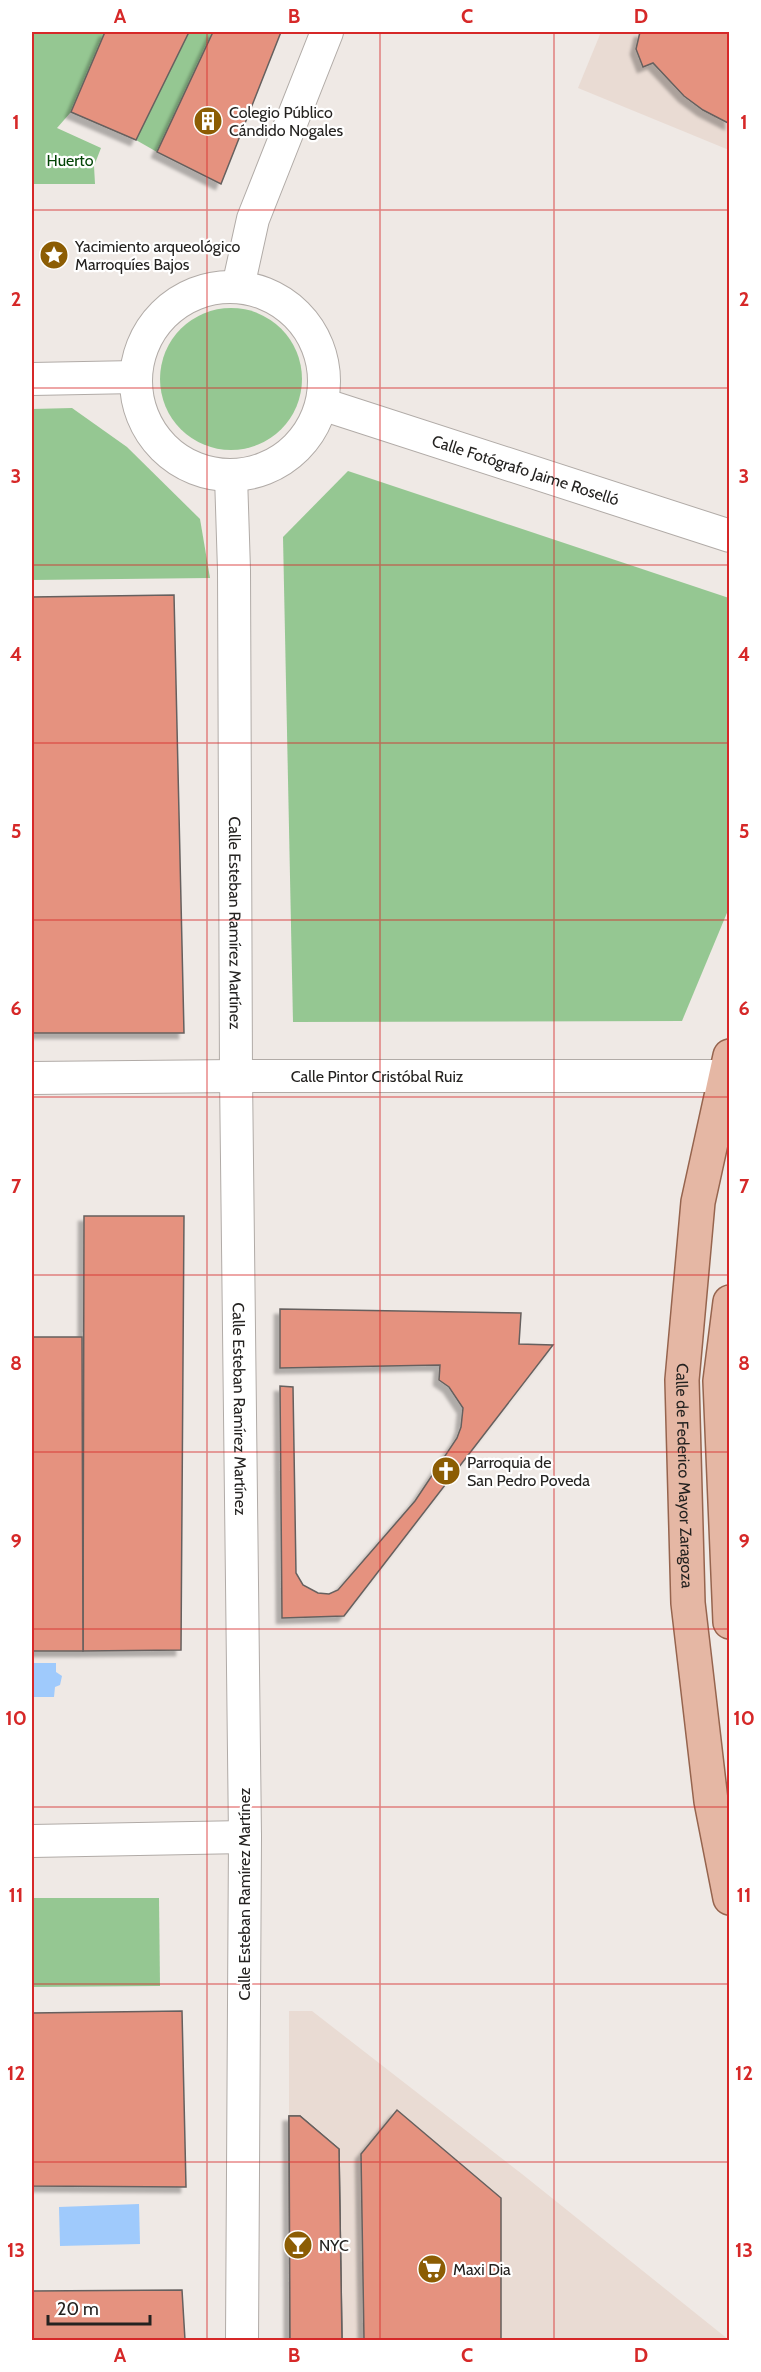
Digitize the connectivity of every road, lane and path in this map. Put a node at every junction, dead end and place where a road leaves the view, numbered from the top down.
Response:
1 (327, 32) edge
2 (238, 287) junction
3 (136, 377) junction
4 (32, 379) edge
5 (322, 404) junction
6 (231, 476) junction
7 (729, 536) edge
8 (727, 1066) edge
9 (237, 1076) junction
10 (32, 1078) edge
11 (729, 1302) edge
12 (729, 1622) edge
13 (245, 1837) junction
14 (32, 1841) edge
15 (729, 1898) edge
16 (242, 2340) edge

1 - 2 street
2 - 3 street
2 - 5 street
3 - 4 street
3 - 6 street
5 - 6 street
5 - 7 street, Calle Fotógrafo Jaime Roselló
6 - 9 street, Calle Esteban Ramírez Martínez
8 - 9 street, Calle Pintor Cristóbal Ruiz
8 - 15 main road, Calle de Federico Mayor Zaragoza
9 - 10 street, Calle Pintor Cristóbal Ruiz
9 - 13 street, Calle Esteban Ramírez Martínez
11 - 12 main road
13 - 14 street
13 - 16 street, Calle Esteban Ramírez Martínez

